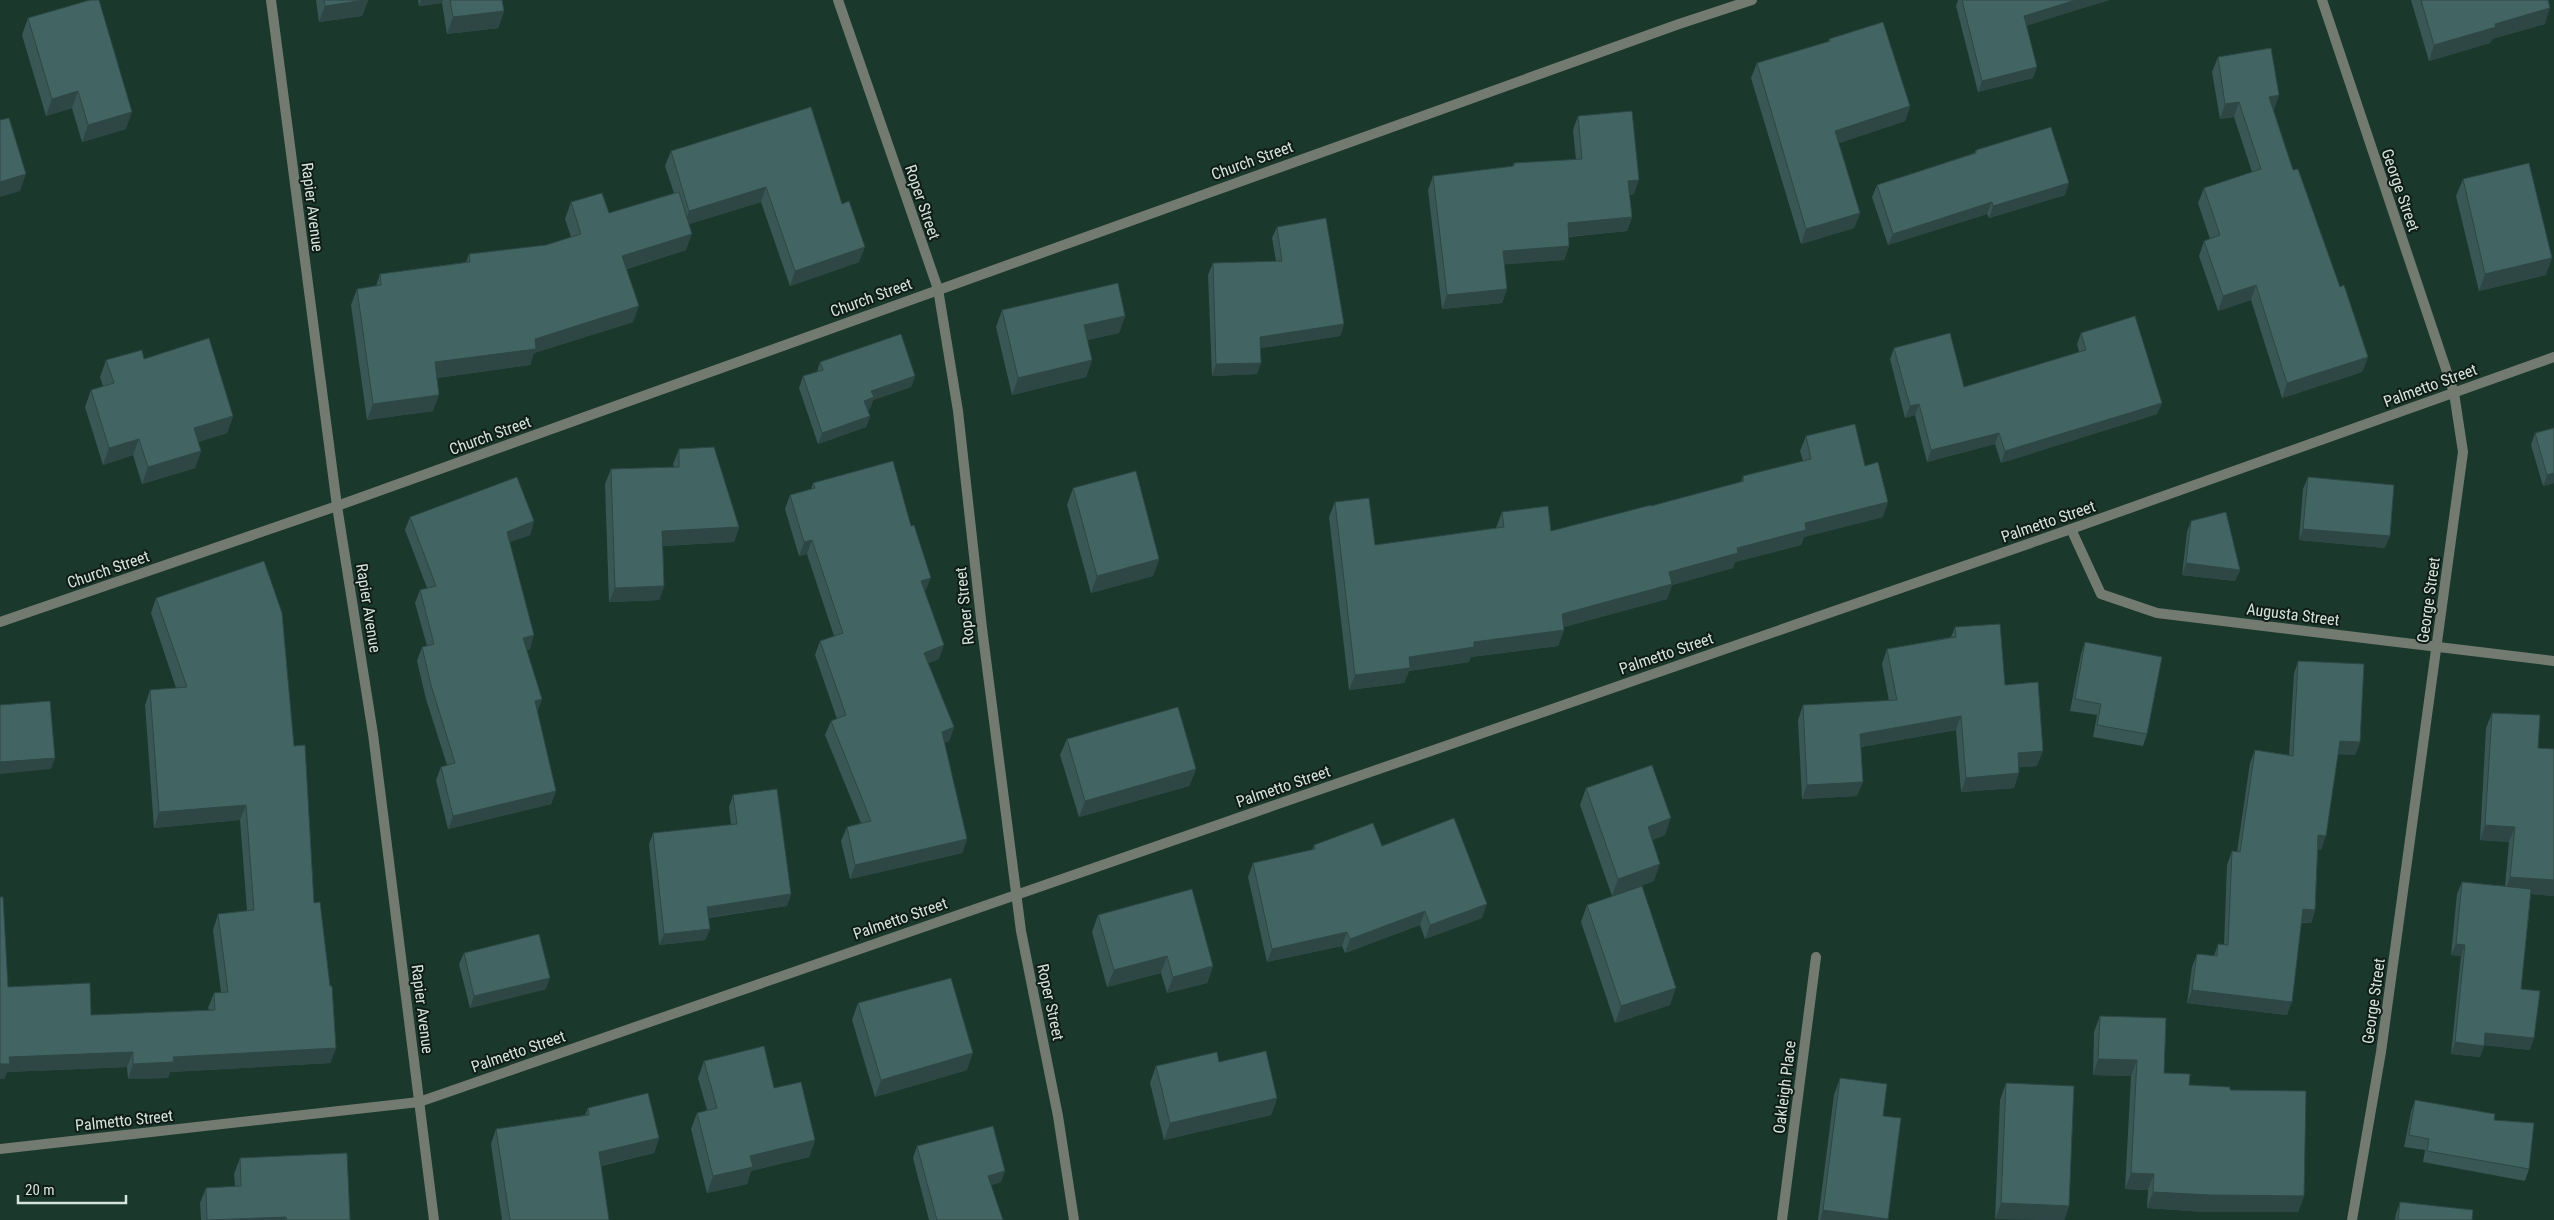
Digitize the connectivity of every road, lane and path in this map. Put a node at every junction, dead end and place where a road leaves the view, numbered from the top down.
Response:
1 (271, 0) edge
2 (838, 0) edge
3 (1752, 0) edge
4 (2322, 0) edge
5 (938, 289) junction
6 (2554, 357) edge
7 (2454, 393) junction
8 (337, 506) junction
9 (2071, 529) junction
10 (0, 622) edge
11 (2437, 647) junction
12 (2554, 661) edge
13 (1016, 894) junction
14 (1816, 957) dead end
15 (419, 1102) junction
16 (0, 1150) edge
17 (434, 1220) edge
18 (1074, 1220) edge
19 (1782, 1220) edge
20 (2352, 1220) edge

1 - 8 street, Rapier Avenue
2 - 5 street, Roper Street
3 - 5 street, Church Street
4 - 7 street, George Street
5 - 8 street, Church Street
5 - 13 street, Roper Street
6 - 7 street, Palmetto Street
7 - 9 street, Palmetto Street
7 - 11 street, George Street
8 - 10 street, Church Street
8 - 15 street, Rapier Avenue
9 - 11 street, Augusta Street
9 - 13 street, Palmetto Street
11 - 12 street, Augusta Street
11 - 20 street, George Street
13 - 15 street, Palmetto Street
13 - 18 street, Roper Street
14 - 19 street, Oakleigh Place
15 - 16 street, Palmetto Street
15 - 17 street, Rapier Avenue

